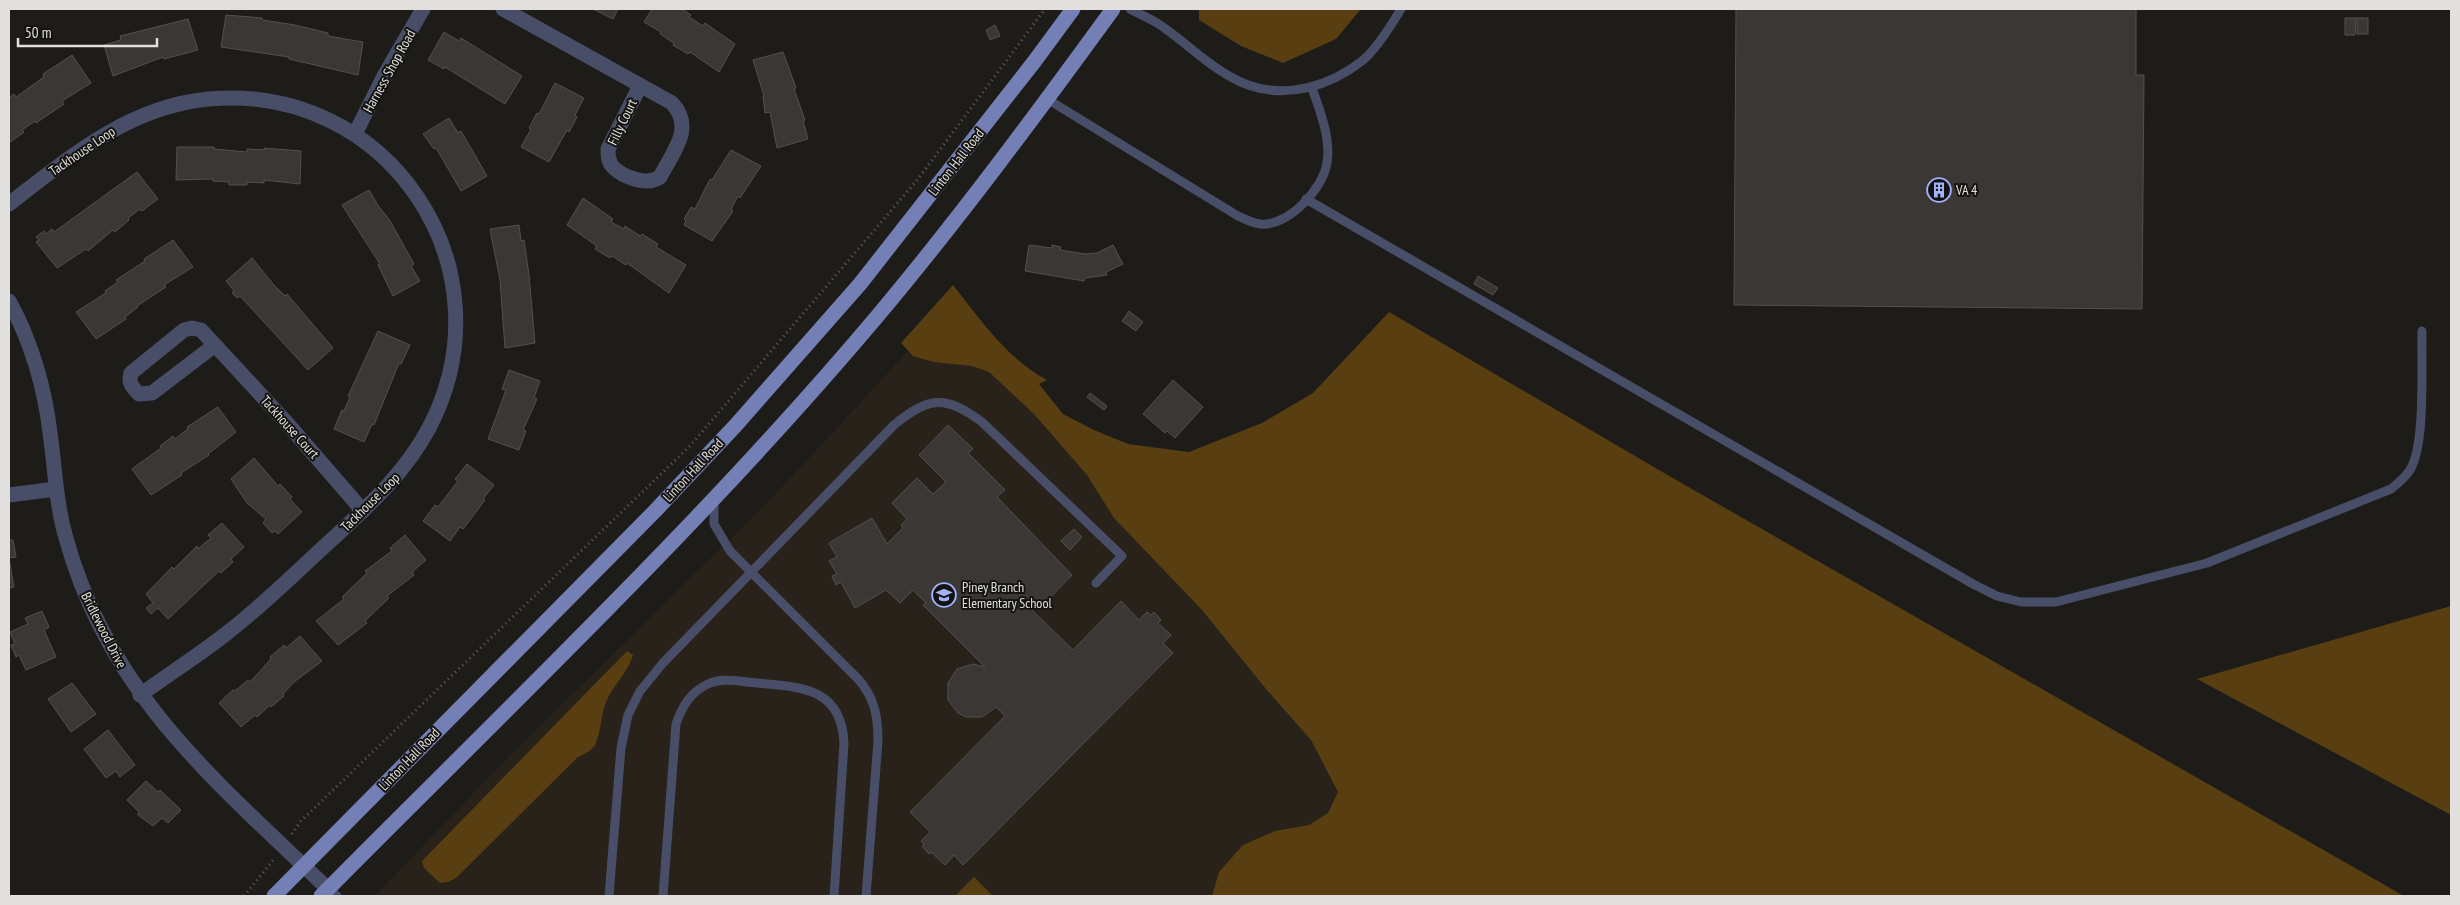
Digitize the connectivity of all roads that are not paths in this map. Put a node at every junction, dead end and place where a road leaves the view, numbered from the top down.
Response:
1 (423, 9) edge
2 (1073, 9) edge
3 (1113, 9) edge
4 (1130, 9) edge
5 (1400, 9) edge
6 (514, 11) edge
7 (640, 86) junction
8 (1312, 88) junction
9 (1047, 99) junction
10 (355, 134) junction
11 (1306, 199) junction
12 (9, 204) edge
13 (9, 301) edge
14 (2422, 331) dead end
15 (215, 345) junction
16 (56, 489) junction
17 (9, 495) edge
18 (714, 500) junction
19 (364, 510) junction
20 (750, 573) junction
21 (1096, 583) dead end
22 (140, 694) junction
23 (304, 866) junction
24 (329, 894) edge
25 (274, 896) edge
26 (609, 896) edge
27 (663, 896) edge
28 (834, 896) edge
29 (866, 896) edge

1 - 10 street, Harness Shop Road
2 - 23 main road, Linton Hall Road
3 - 9 main road
4 - 8 lane
5 - 8 lane
6 - 7 street, Filly Court
7 - 7 street, Filly Court
8 - 11 lane
9 - 11 lane
9 - 18 main road
10 - 12 street, Tackhouse Loop
10 - 19 street, Tackhouse Loop
11 - 14 lane
13 - 16 street, Bridlewood Drive
15 - 15 street, Tackhouse Court
15 - 19 street, Tackhouse Court
16 - 17 street
16 - 22 street, Bridlewood Drive
18 - 20 lane
18 - 24 main road
19 - 22 street, Tackhouse Loop
20 - 21 lane
20 - 26 lane
20 - 29 lane
22 - 23 street, Bridlewood Drive
23 - 24 street, Bridlewood Drive
23 - 25 main road, Linton Hall Road
27 - 28 lane

